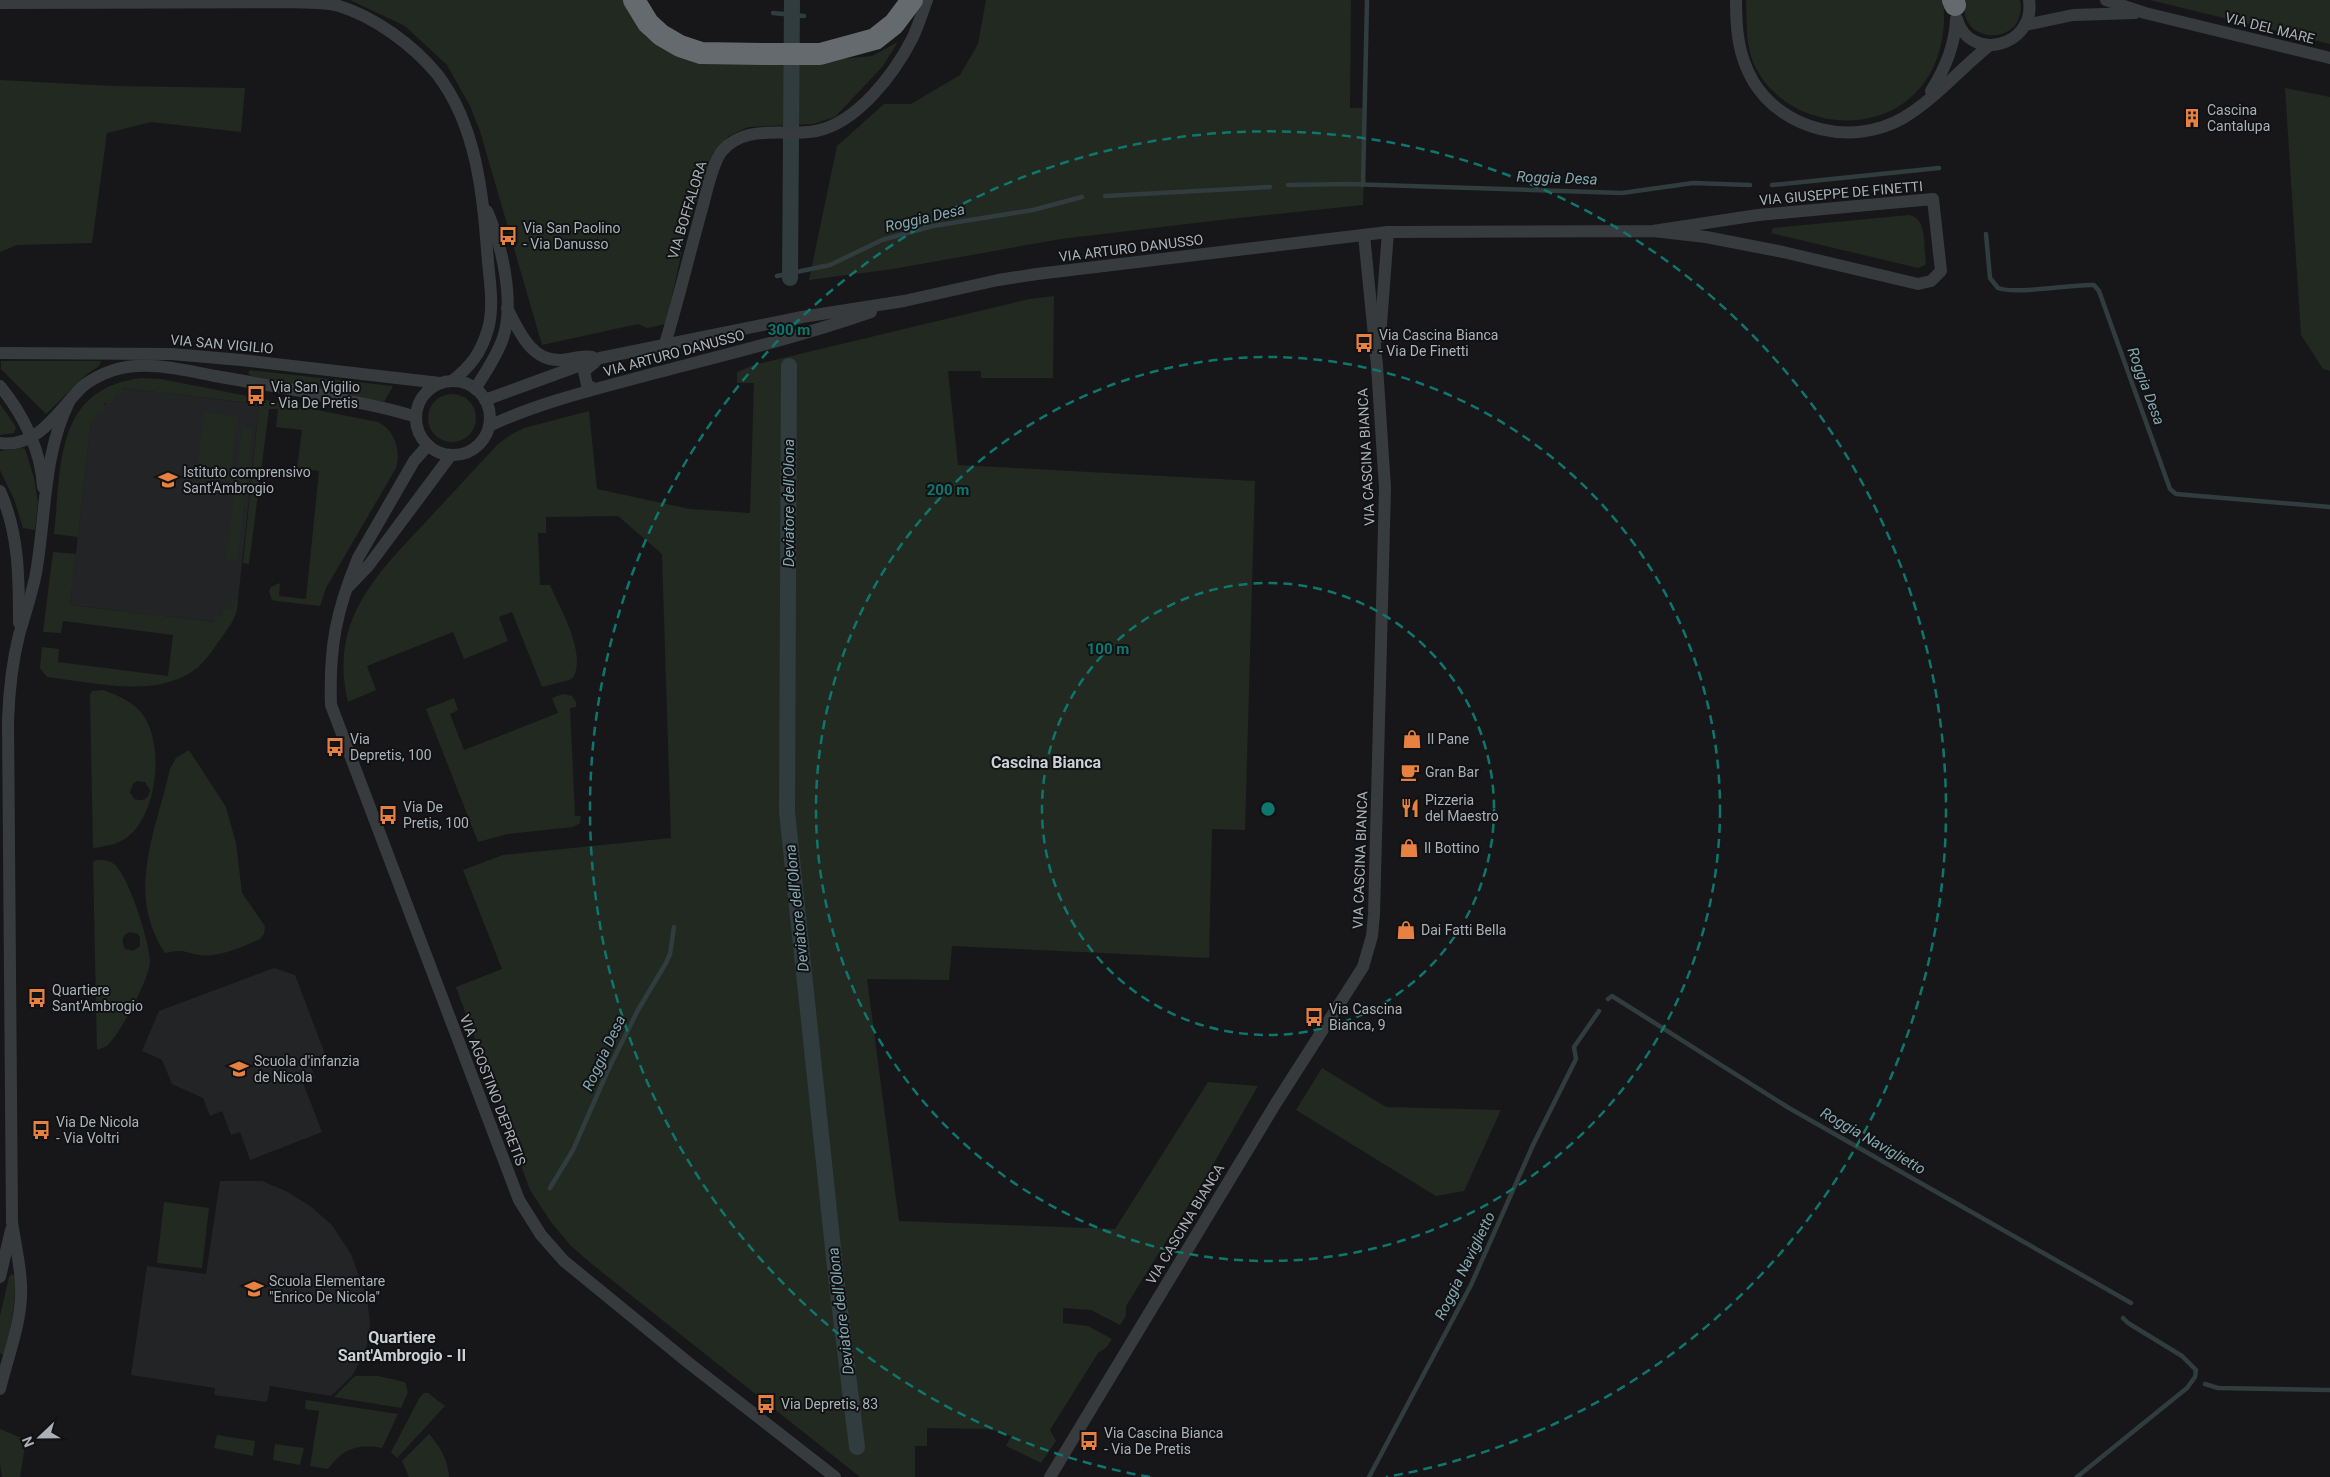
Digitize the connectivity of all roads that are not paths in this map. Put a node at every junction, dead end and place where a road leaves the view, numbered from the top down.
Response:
1 (634, 0) edge
2 (912, 0) edge
3 (927, 0) edge
4 (1736, 0) edge
5 (2029, 0) edge
6 (2106, 0) edge
7 (0, 3) edge
8 (1955, 6) edge
9 (2145, 13) junction
10 (2025, 25) junction
11 (1990, 45) junction
12 (2330, 58) edge
13 (1926, 100) junction
14 (481, 196) junction
15 (1653, 231) junction
16 (1388, 232) junction
17 (1364, 235) junction
18 (904, 301) junction
19 (507, 308) junction
20 (665, 344) junction
21 (0, 353) edge
22 (600, 358) junction
23 (1377, 366) junction
24 (446, 382) junction
25 (0, 386) edge
26 (475, 388) junction
27 (595, 389) junction
28 (485, 400) junction
29 (69, 402) junction
30 (416, 417) junction
31 (489, 426) junction
32 (31, 437) junction
33 (0, 444) edge
34 (428, 445) junction
35 (451, 455) junction
36 (0, 491) edge
37 (44, 502) junction
38 (347, 589) junction
39 (19, 636) junction
40 (12, 1222) junction
41 (0, 1277) edge
42 (0, 1389) edge
43 (835, 1477) edge
44 (1050, 1477) edge

1 - 2 highway
3 - 20 street, VIA BOFFALORA
4 - 13 street
5 - 10 street
6 - 9 street, VIA DEL MARE
7 - 14 street
8 - 11 street
8 - 13 street
9 - 10 street, VIA DEL MARE
9 - 12 street, VIA DEL MARE
10 - 11 street
11 - 13 street
14 - 19 street
14 - 24 street
15 - 15 street, VIA GIUSEPPE DE FINETTI
15 - 16 street, VIA GIUSEPPE DE FINETTI
16 - 17 street, VIA GIUSEPPE DE FINETTI
16 - 23 street, VIA CASCINA BIANCA
17 - 18 street, VIA ARTURO DANUSSO
17 - 23 street, VIA CASCINA BIANCA
18 - 20 street, VIA ARTURO DANUSSO
18 - 27 street, VIA ARTURO DANUSSO
19 - 22 street
19 - 26 street
20 - 22 street, VIA ARTURO DANUSSO
21 - 24 street, VIA SAN VIGILIO
22 - 27 street, VIA ARTURO DANUSSO
22 - 28 street, VIA ARTURO DANUSSO
23 - 44 street, VIA CASCINA BIANCA
24 - 26 street
24 - 30 street
25 - 32 street
26 - 28 street
27 - 31 street, VIA ARTURO DANUSSO
28 - 31 street
29 - 30 street, VIA SAN VIGILIO
29 - 32 street, VIA SAN VIGILIO
29 - 37 street
30 - 34 street
31 - 35 street
32 - 33 street
32 - 37 street
34 - 35 street
34 - 38 street, VIA AGOSTINO DEPRETIS
35 - 38 street, VIA AGOSTINO DEPRETIS
36 - 39 street
37 - 39 street
38 - 43 street, VIA AGOSTINO DEPRETIS
39 - 40 street
40 - 41 street
40 - 42 street

